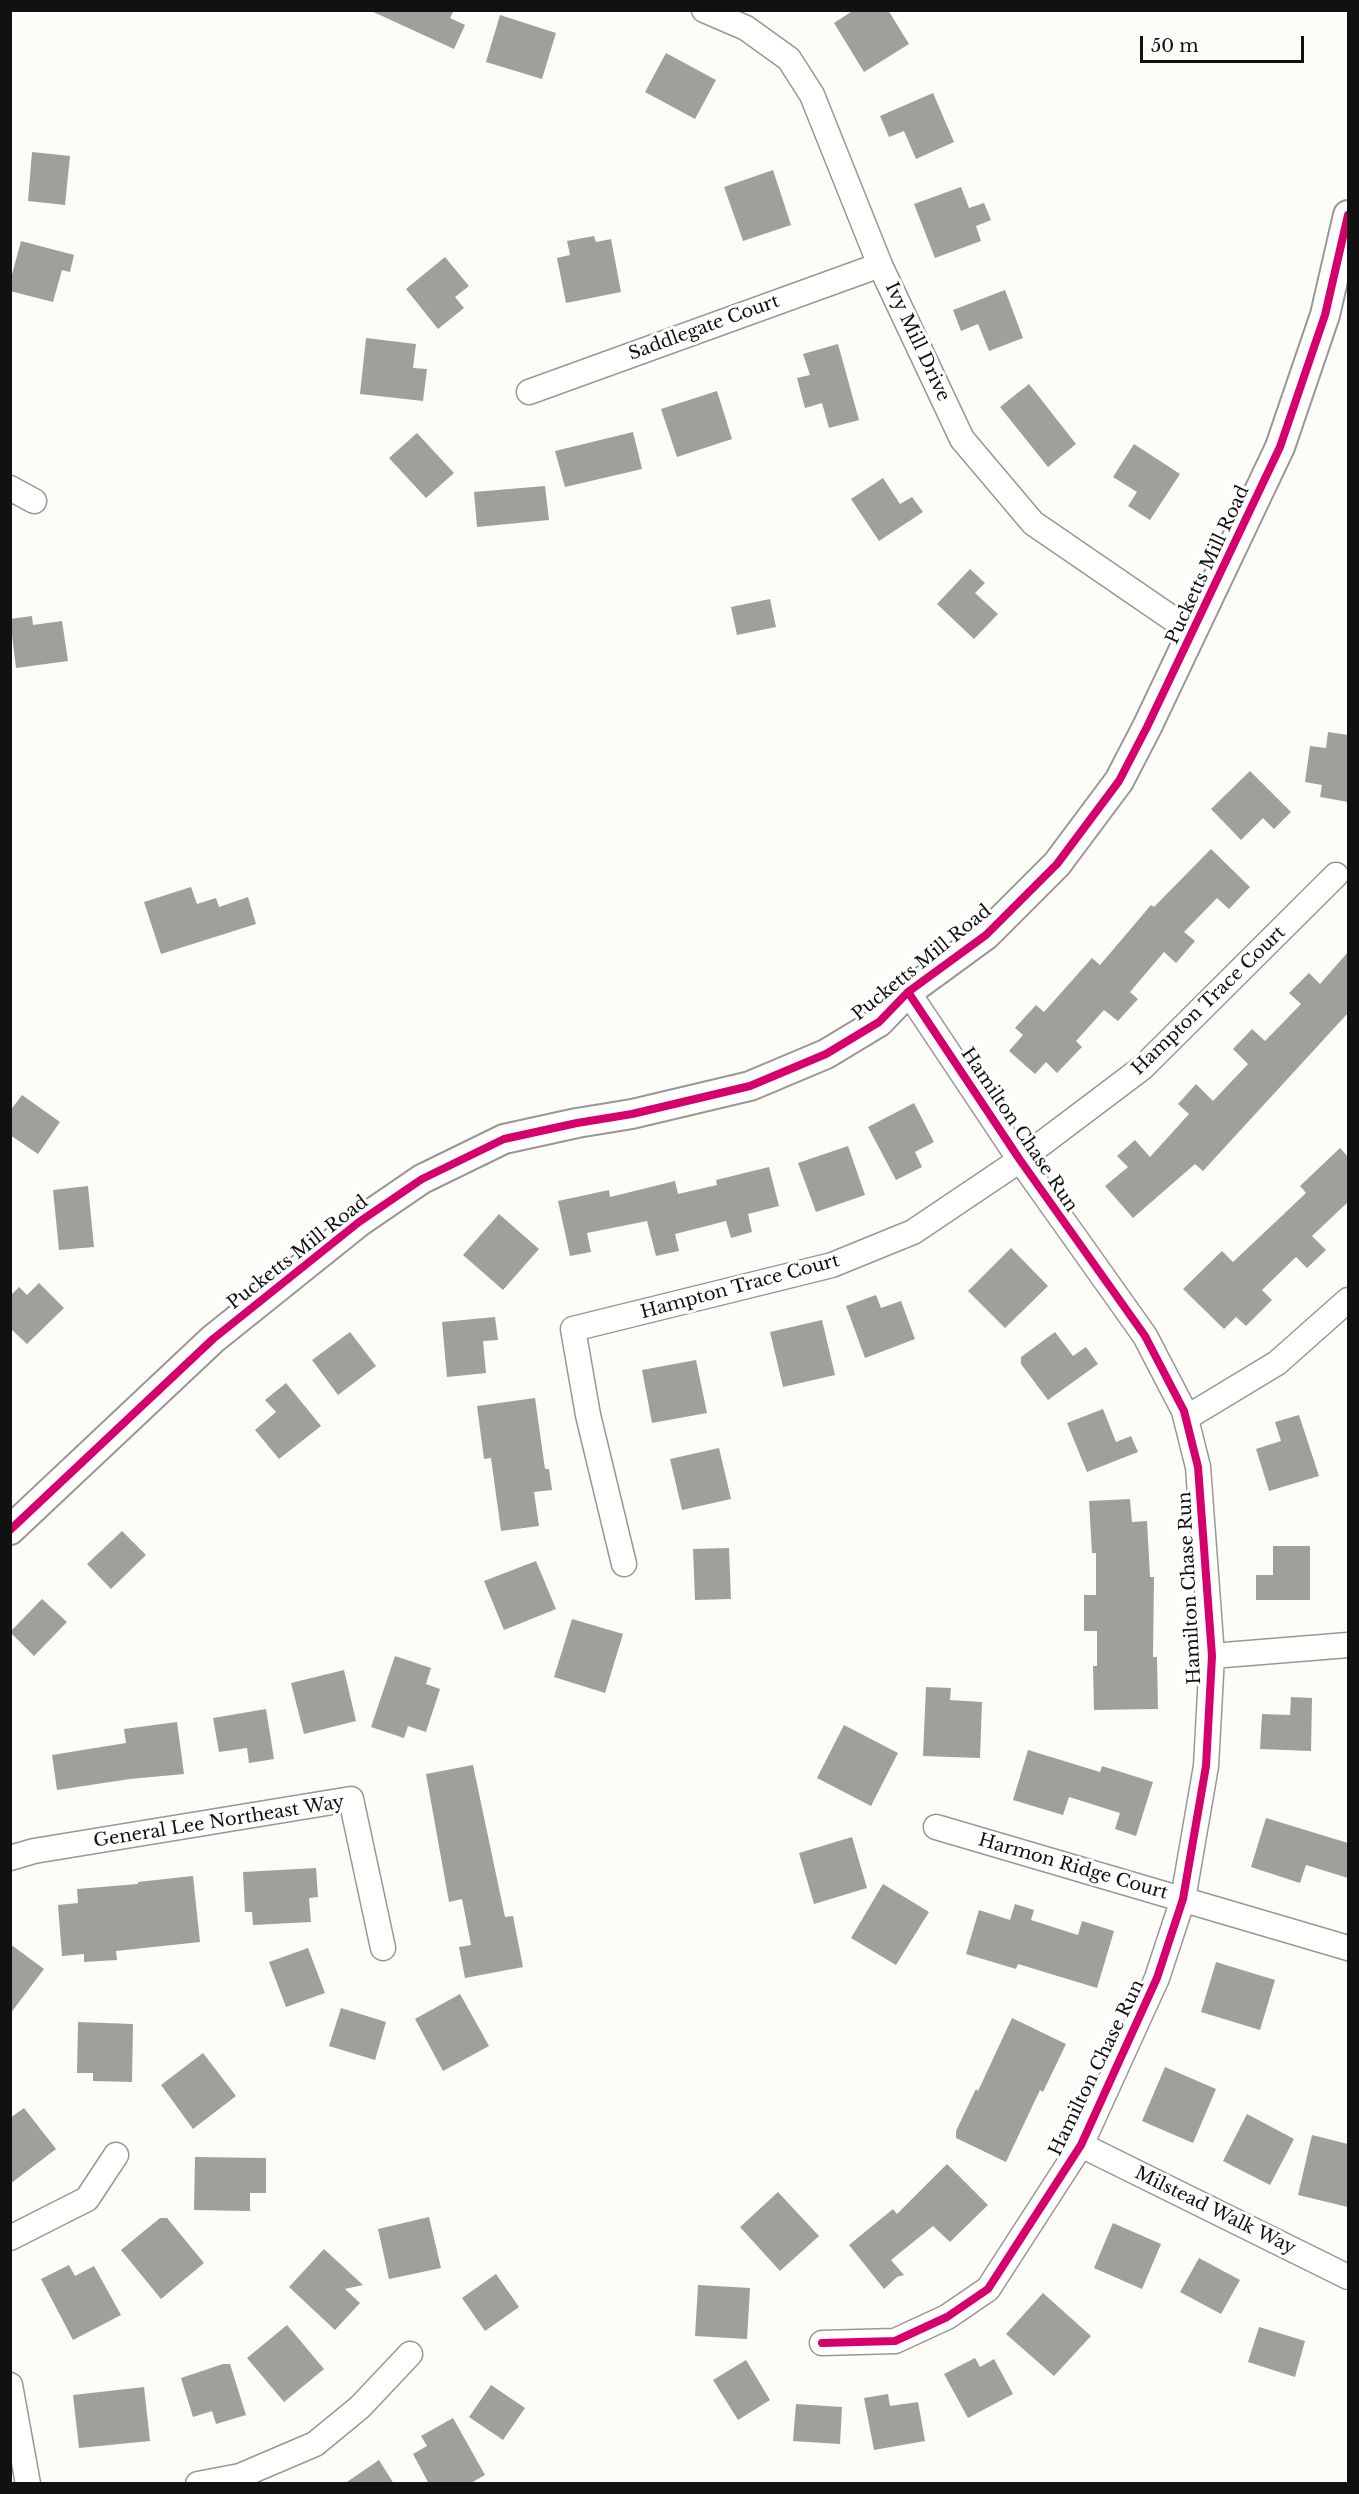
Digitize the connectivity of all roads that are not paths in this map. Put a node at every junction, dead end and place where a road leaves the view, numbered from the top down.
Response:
1 (704, 10) edge
2 (1348, 215) edge
3 (880, 265) junction
4 (529, 392) dead end
5 (10, 488) edge
6 (34, 501) dead end
7 (1192, 633) junction
8 (1336, 875) dead end
9 (908, 992) junction
10 (1020, 1160) junction
11 (1348, 1300) edge
12 (1186, 1418) junction
13 (10, 1530) edge
14 (624, 1564) dead end
15 (1348, 1645) edge
16 (1212, 1656) junction
17 (936, 1827) dead end
18 (10, 1858) edge
19 (1183, 1899) junction
20 (383, 1948) dead end
21 (1348, 1948) edge
22 (1081, 2145) junction
23 (116, 2156) dead end
24 (10, 2238) edge
25 (1348, 2277) edge
26 (822, 2343) dead end
27 (410, 2354) dead end
28 (10, 2385) edge
29 (28, 2484) edge
30 (198, 2484) edge

1 - 3 street, Ivy Mill Drive
2 - 7 street, Pucketts Mill Road
3 - 4 street, Saddlegate Court
3 - 7 street, Ivy Mill Drive
5 - 6 street
7 - 9 street, Pucketts Mill Road
8 - 10 street, Hampton Trace Court
9 - 10 street, Hamilton Chase Run
9 - 13 street, Pucketts Mill Road
10 - 12 street, Hamilton Chase Run
10 - 14 street, Hampton Trace Court
11 - 12 street
12 - 16 street, Hamilton Chase Run
15 - 16 street
16 - 19 street, Hamilton Chase Run
17 - 19 street, Harmon Ridge Court
18 - 20 street, General Lee Northeast Way
19 - 21 street, Harmon Ridge Court
19 - 22 street, Hamilton Chase Run
22 - 25 street, Milstead Walk Way
22 - 26 street, Hamilton Chase Run
23 - 24 street
27 - 30 street
28 - 29 street

